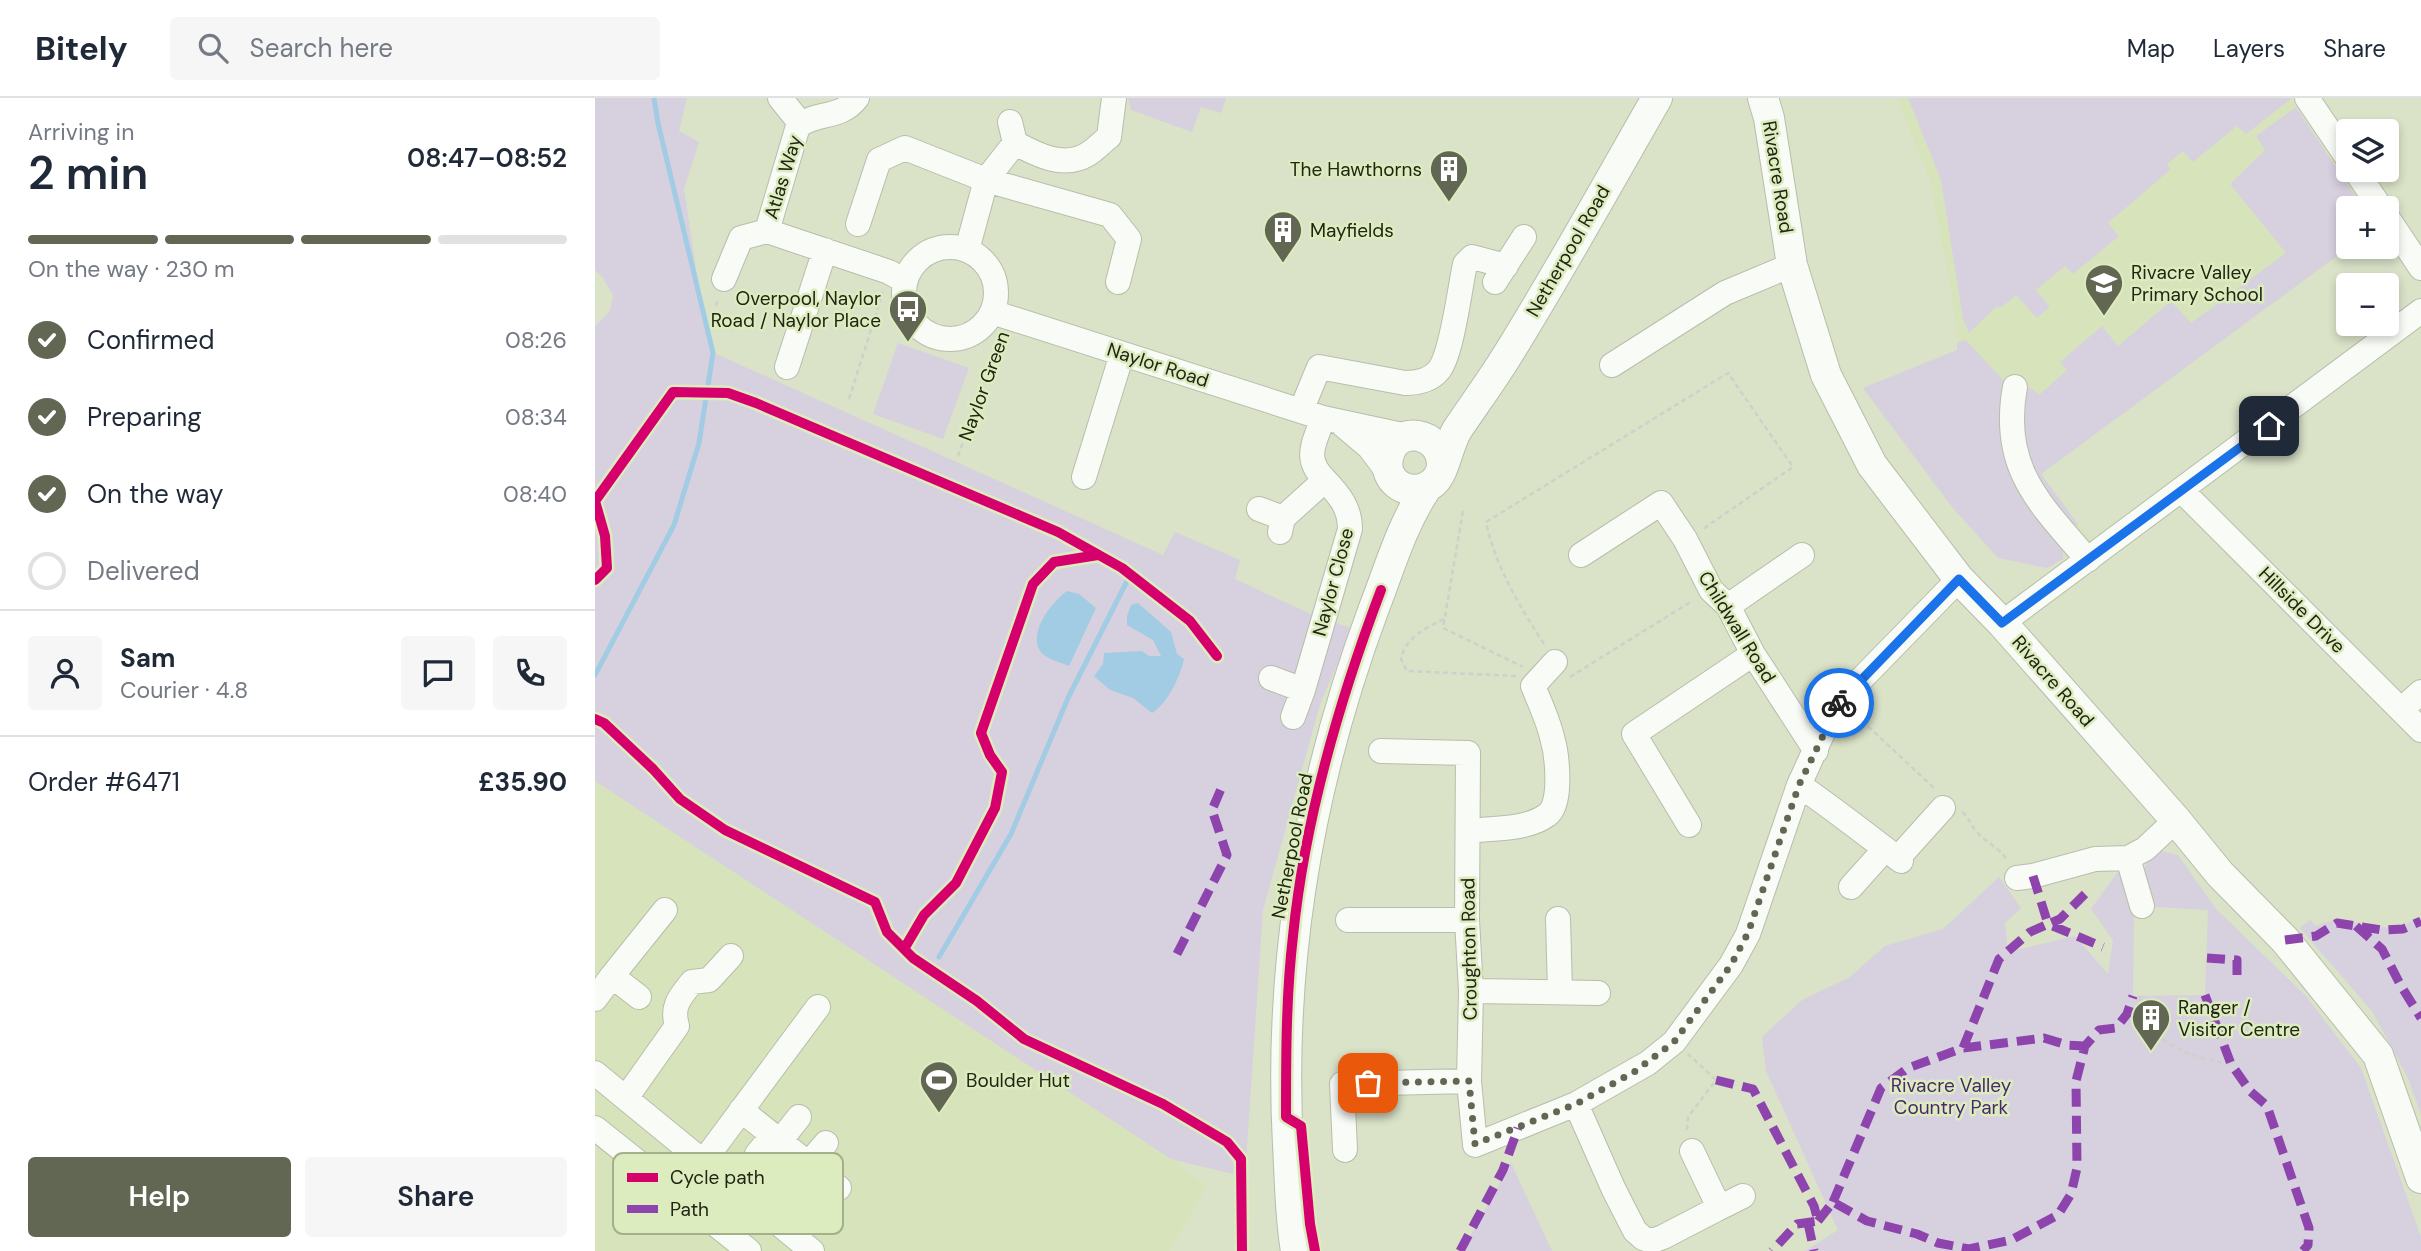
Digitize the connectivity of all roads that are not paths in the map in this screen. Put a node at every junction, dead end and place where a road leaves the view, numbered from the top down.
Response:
1 (780, 98) edge
2 (857, 98) edge
3 (1114, 98) edge
4 (1657, 98) edge
5 (1763, 98) edge
6 (2307, 98) edge
7 (801, 124) junction
8 (2336, 141) edge
9 (986, 180) junction
10 (857, 224) dead end
11 (767, 231) junction
12 (2399, 235) edge
13 (1524, 237) dead end
14 (825, 250) junction
15 (967, 250) junction
16 (1792, 265) junction
17 (2421, 268) edge
18 (897, 277) junction
19 (724, 279) dead end
20 (1118, 282) dead end
21 (2421, 311) edge
22 (1001, 314) junction
23 (1122, 354) junction
24 (1612, 365) dead end
25 (787, 367) dead end
26 (2015, 387) dead end
27 (1475, 403) junction
28 (1322, 418) junction
29 (1408, 436) junction
30 (1094, 470) dead end
31 (1391, 476) junction
32 (1435, 476) junction
33 (1325, 480) junction
34 (2182, 491) junction
35 (1259, 509) dead end
36 (1396, 548) junction
37 (1581, 555) dead end
38 (1803, 555) dead end
39 (2088, 560) junction
40 (1959, 579) junction
41 (1728, 606) junction
42 (2002, 623) junction
43 (1753, 654) junction
44 (1549, 669) road end
45 (1271, 678) dead end
46 (1303, 690) junction
47 (2421, 692) edge
48 (2401, 710) junction
49 (1293, 717) dead end
50 (2421, 730) edge
51 (1381, 751) dead end
52 (1816, 751) junction
53 (1799, 785) junction
54 (1946, 802) road end
55 (2176, 820) junction
56 (1689, 825) dead end
57 (1468, 831) junction
58 (1895, 856) junction
59 (2128, 858) junction
60 (2017, 878) road end
61 (1851, 887) dead end
62 (2142, 906) dead end
63 (665, 910) dead end
64 (1558, 919) dead end
65 (1349, 920) dead end
66 (1467, 920) junction
67 (731, 956) dead end
68 (612, 976) junction
69 (1471, 991) junction
70 (1560, 992) junction
71 (1598, 993) dead end
72 (639, 997) dead end
73 (595, 999) edge
74 (818, 1007) dead end
75 (595, 1073) edge
76 (1469, 1081) junction
77 (626, 1098) junction
78 (1576, 1104) junction
79 (741, 1110) junction
80 (799, 1117) dead end
81 (595, 1128) edge
82 (825, 1143) dead end
83 (770, 1144) junction
84 (1345, 1150) dead end
85 (1692, 1151) road end
86 (626, 1153) edge
87 (693, 1153) edge
88 (709, 1153) edge
89 (788, 1153) edge
90 (816, 1153) edge
91 (2421, 1178) edge
92 (1743, 1196) dead end
93 (1717, 1209) junction
94 (728, 1234) edge
95 (791, 1234) edge
96 (1653, 1246) edge
97 (749, 1251) edge
98 (812, 1251) edge
99 (1296, 1251) edge

1 - 7 street, Atlas Way
2 - 7 street, Atlas Way
3 - 9 street
4 - 27 main road, Netherpool Road
5 - 16 main road, Rivacre Road
6 - 8 street
7 - 11 street, Atlas Way
9 - 10 street
9 - 15 street
9 - 20 street
11 - 14 street
11 - 19 street
12 - 17 street
13 - 28 street, Naylor Close
14 - 18 street
14 - 25 street
15 - 18 street
15 - 22 street, Naylor Green
16 - 24 street
16 - 40 main road, Rivacre Road
18 - 22 street, Naylor Green
21 - 34 street
22 - 23 street, Naylor Road
23 - 28 street, Naylor Road
23 - 30 street
26 - 39 street
27 - 29 main road, Netherpool Road
27 - 32 main road, Netherpool Road
28 - 29 street, Naylor Road
28 - 31 street
28 - 33 street, Naylor Close
29 - 31 main road
29 - 32 main road
31 - 32 main road
31 - 36 main road, Netherpool Road
32 - 36 main road, Netherpool Road
33 - 35 street
33 - 46 street, Naylor Close
34 - 39 street
34 - 48 street, Hillside Drive
36 - 99 main road, Netherpool Road
37 - 41 street, Childwall Road
38 - 41 street
39 - 42 street
40 - 42 main road, Rivacre Road
40 - 52 street
41 - 43 street, Childwall Road
42 - 55 main road, Rivacre Road
43 - 52 street, Childwall Road
43 - 56 street
44 - 57 street
45 - 46 street
46 - 49 street, Naylor Close
47 - 48 street
48 - 50 street, Hillside Drive
51 - 57 street, Croughton Road
52 - 53 street
53 - 58 street
53 - 78 street
54 - 58 street
55 - 59 street
55 - 91 main road, Rivacre Road
57 - 66 street, Croughton Road
58 - 61 street
59 - 60 street
59 - 62 street
63 - 68 street
64 - 70 street
65 - 66 street
66 - 69 street, Croughton Road
67 - 77 street
68 - 72 street
68 - 73 street
69 - 70 street
69 - 76 street, Croughton Road
70 - 71 street
74 - 79 street
75 - 77 street
76 - 78 street, Croughton Road
76 - 84 street
77 - 87 street
78 - 96 street
79 - 83 street
79 - 88 street
80 - 83 street
81 - 86 street
82 - 90 street
83 - 89 street
85 - 93 street
92 - 93 street
93 - 96 street
94 - 97 street
95 - 98 street

